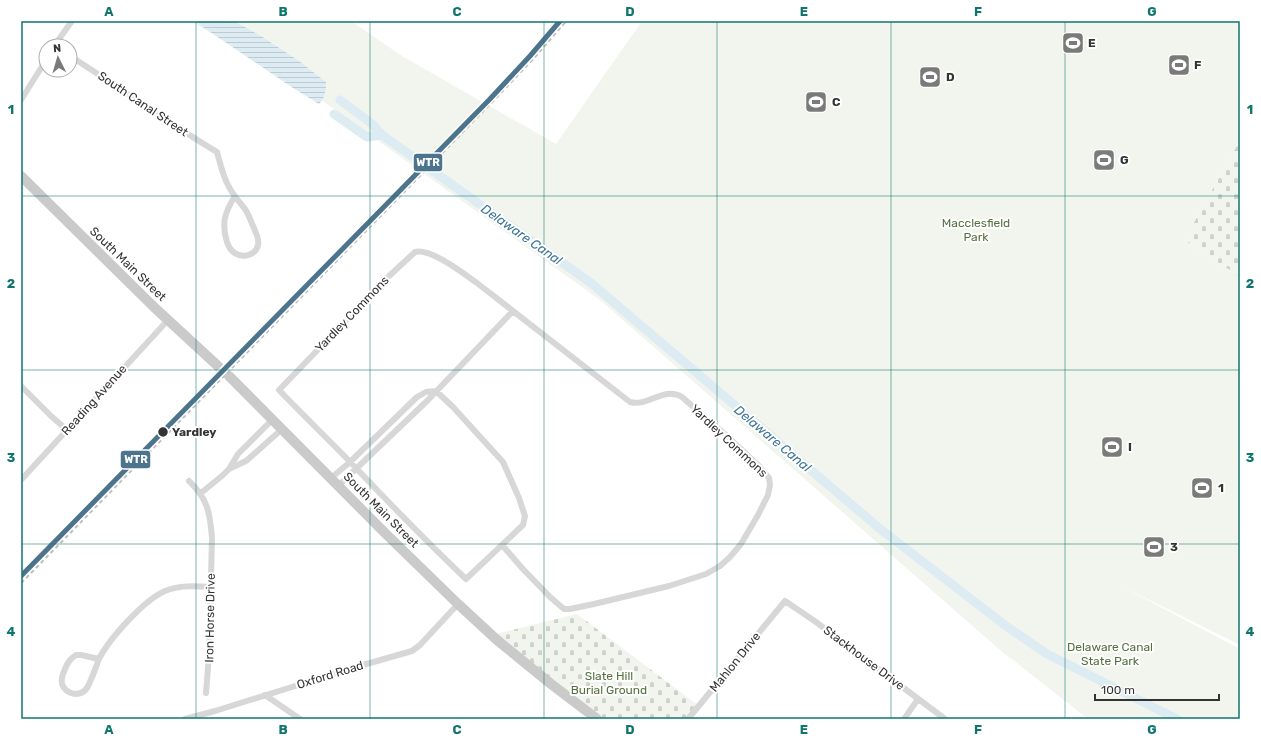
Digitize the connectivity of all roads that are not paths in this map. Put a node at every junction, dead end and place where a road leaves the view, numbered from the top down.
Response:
1 (72, 21) edge
2 (60, 38) edge
3 (78, 61) edge
4 (38, 73) edge
5 (21, 100) edge
6 (21, 176) edge
7 (235, 196) junction
8 (513, 311) junction
9 (168, 320) junction
10 (220, 367) dead end
11 (229, 376) dead end
12 (21, 386) edge
13 (436, 391) junction
14 (272, 420) junction
15 (67, 430) junction
16 (281, 430) junction
17 (350, 462) junction
18 (229, 469) junction
19 (357, 469) junction
20 (331, 478) junction
21 (21, 480) edge
22 (189, 481) dead end
23 (338, 486) junction
24 (201, 493) junction
25 (502, 545) junction
26 (211, 587) junction
27 (458, 604) junction
28 (782, 605) joint
29 (99, 659) junction
30 (206, 693) dead end
31 (265, 695) junction
32 (918, 699) junction
33 (184, 719) edge
34 (300, 719) edge
35 (597, 719) edge
36 (688, 719) edge
37 (904, 719) edge
38 (945, 719) edge

1 - 2 street
3 - 7 street, South Canal Street
4 - 5 street
6 - 9 main road, South Main Street
7 - 7 street
8 - 13 street
8 - 17 street, Yardley Commons
8 - 25 street, Yardley Commons
9 - 10 main road, South Main Street
9 - 15 street, Reading Avenue
11 - 14 main road, South Main Street
12 - 15 street
13 - 17 street
13 - 19 street
13 - 25 street, Yardley Commons
14 - 16 main road, South Main Street
14 - 18 street
15 - 21 street, Reading Avenue
16 - 18 street
16 - 20 main road, South Main Street
17 - 19 street, Yardley Commons
17 - 20 street
18 - 24 street
19 - 23 street
19 - 25 street, Yardley Commons
20 - 23 main road, South Main Street
22 - 24 street
23 - 27 main road, South Main Street
24 - 26 street, Iron Horse Drive
26 - 29 street
26 - 30 street, Iron Horse Drive
27 - 31 street, Oxford Road
27 - 35 main road, South Main Street
28 - 32 street, Stackhouse Drive
28 - 36 street, Mahlon Drive
29 - 29 street
31 - 33 street, Oxford Road
31 - 34 street
32 - 37 street
32 - 38 street, Stackhouse Drive

